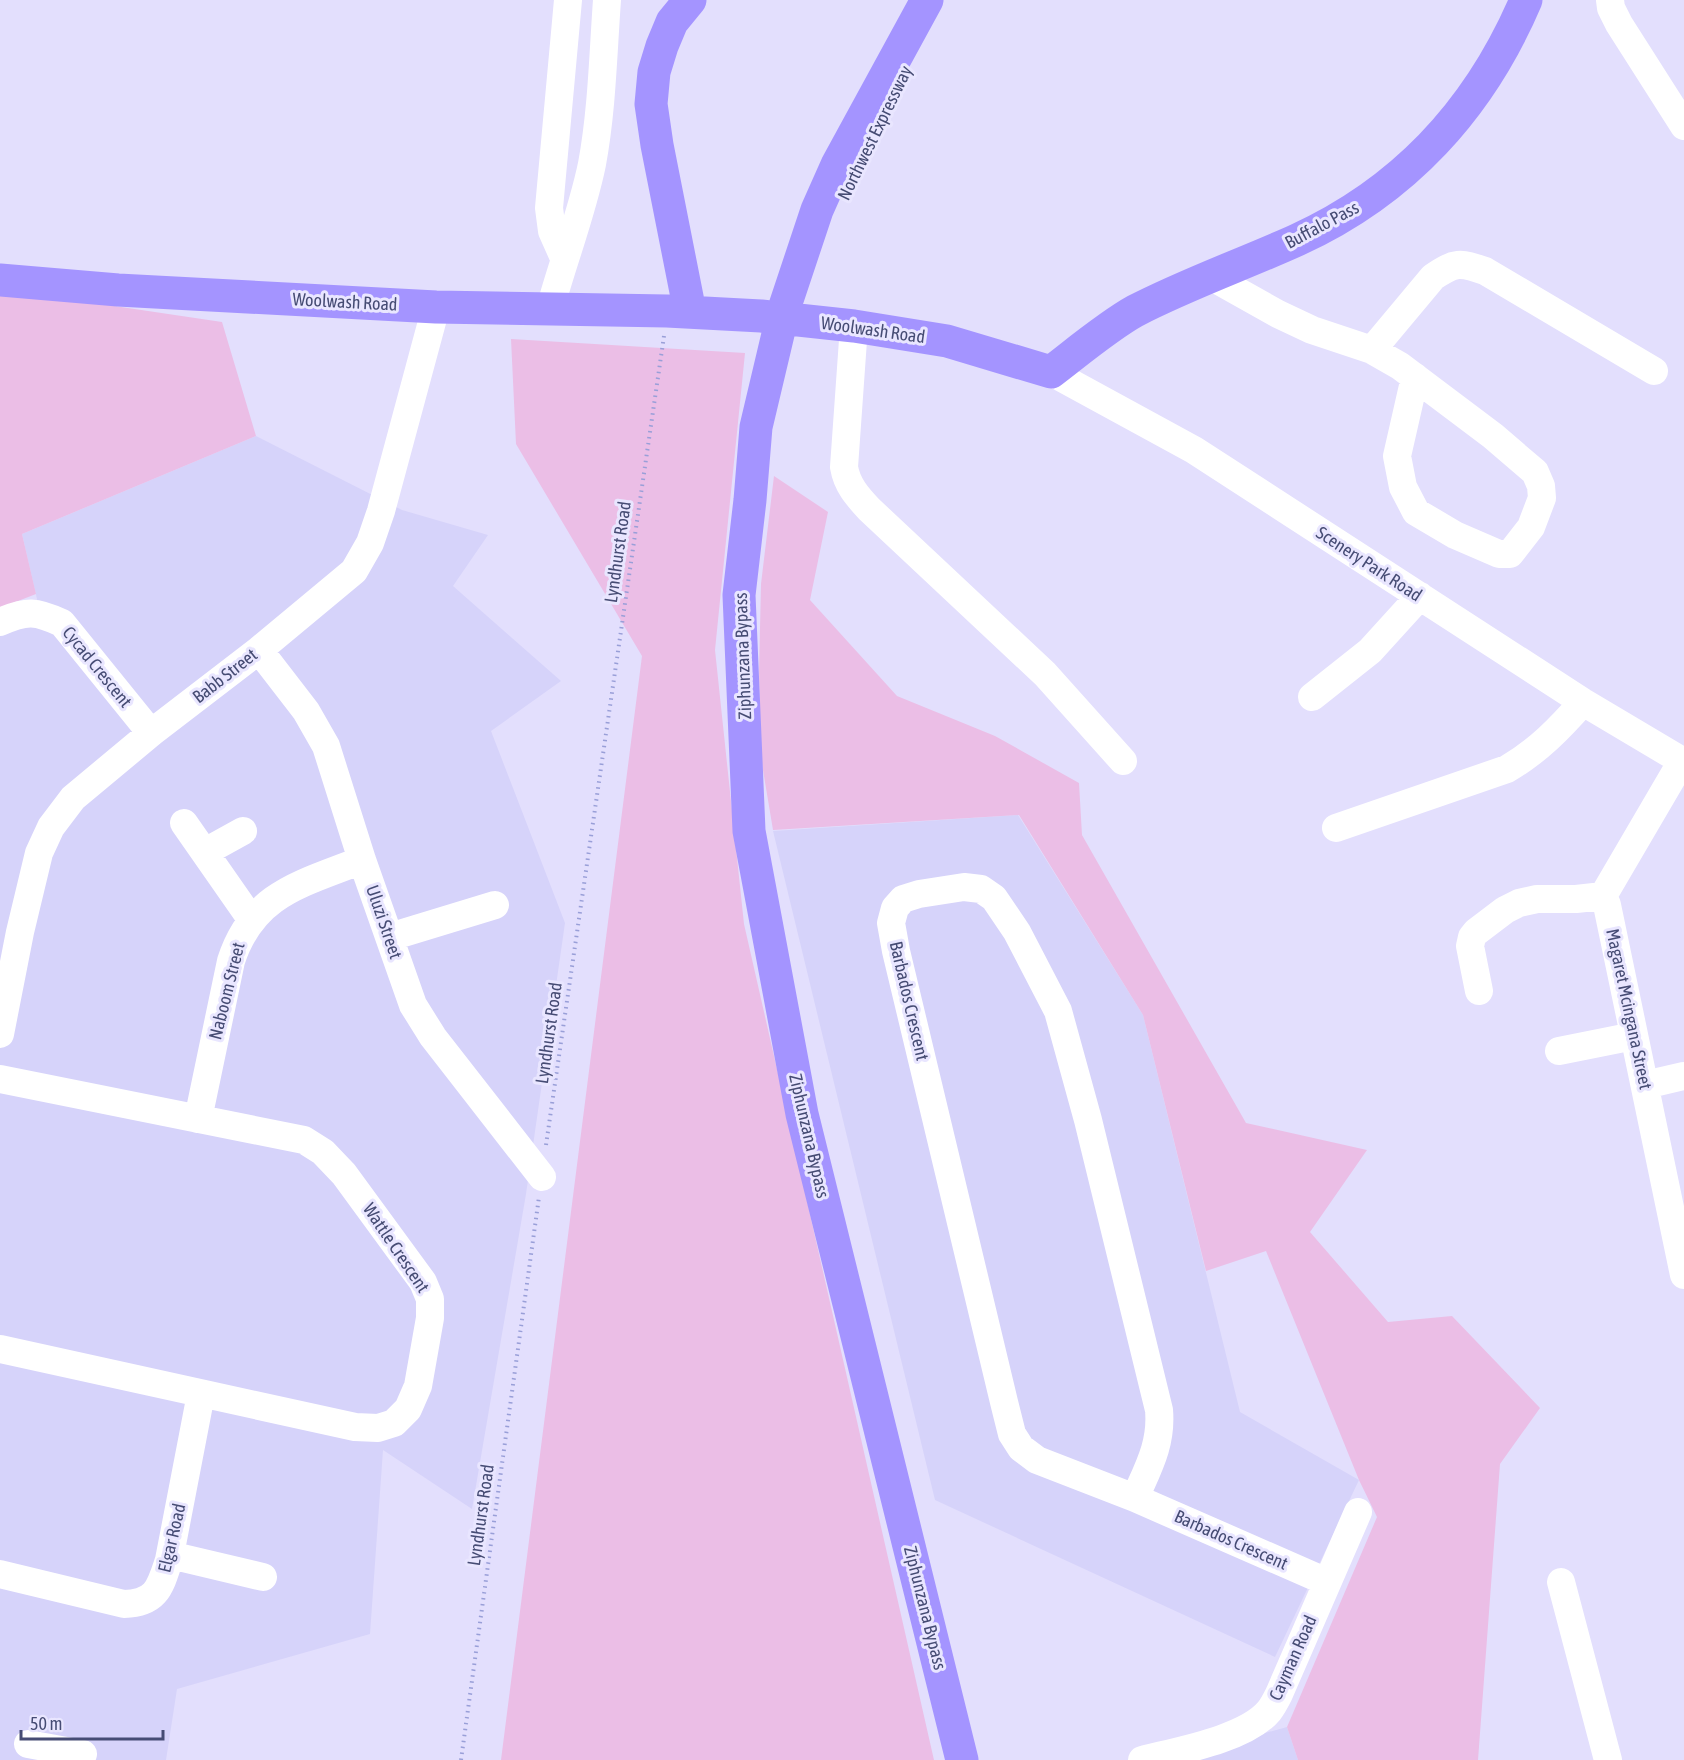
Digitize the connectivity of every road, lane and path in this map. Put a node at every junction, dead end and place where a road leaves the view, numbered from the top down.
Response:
1 (568, 0) edge
2 (607, 0) edge
3 (690, 0) edge
4 (904, 0) edge
5 (927, 0) edge
6 (945, 0) edge
7 (1526, 0) edge
8 (1610, 0) edge
9 (893, 60) junction
10 (1684, 126) edge
11 (564, 258) junction
12 (805, 268) junction
13 (1212, 277) junction
14 (0, 280) edge
15 (436, 307) junction
16 (550, 309) junction
17 (679, 312) junction
18 (854, 326) junction
19 (1372, 350) junction
20 (1654, 371) dead end
21 (1051, 372) junction
22 (1414, 377) junction
23 (1420, 596) junction
24 (0, 622) edge
25 (259, 650) junction
26 (1312, 697) dead end
27 (1583, 702) junction
28 (151, 733) junction
29 (1123, 761) dead end
30 (1683, 761) edge
31 (184, 823) dead end
32 (1336, 828) dead end
33 (243, 831) dead end
34 (205, 852) junction
35 (362, 860) junction
36 (1604, 896) junction
37 (495, 905) dead end
38 (251, 919) junction
39 (10, 930) edge
40 (390, 937) junction
41 (1479, 991) dead end
42 (0, 1034) edge
43 (1634, 1036) junction
44 (1559, 1051) dead end
45 (1684, 1076) edge
46 (0, 1079) edge
47 (1645, 1085) junction
48 (198, 1119) junction
49 (542, 1176) junction
50 (1684, 1275) edge
51 (0, 1349) edge
52 (201, 1394) junction
53 (1134, 1498) junction
54 (1358, 1512) dead end
55 (170, 1555) junction
56 (0, 1574) edge
57 (264, 1577) dead end
58 (1327, 1582) junction
59 (1562, 1582) dead end
60 (28, 1744) dead end
61 (70, 1755) edge
62 (461, 1760) edge
63 (963, 1760) edge
64 (1142, 1760) edge
65 (1608, 1760) edge

1 - 11 street
2 - 11 street
3 - 17 main road
4 - 9 main road
5 - 9 main road, Northwest Expressway
6 - 12 main road, Northwest Expressway
7 - 13 main road, Buffalo Pass
8 - 10 street
9 - 12 main road, Northwest Expressway
11 - 16 street
12 - 63 main road, Ziphunzana Bypass
13 - 19 street
13 - 21 main road, Buffalo Pass
14 - 15 main road, Woolwash Road
15 - 16 main road, Woolwash Road
15 - 25 street, Babb Street
16 - 17 main road, Woolwash Road
17 - 18 main road, Woolwash Road
17 - 49 path, Lyndhurst Road
18 - 21 main road, Woolwash Road
18 - 29 street
19 - 20 street
19 - 22 street
21 - 23 street, Scenery Park Road
22 - 22 street
23 - 26 street
23 - 27 street, Scenery Park Road
24 - 28 street, Cycad Crescent
25 - 28 street, Babb Street
25 - 35 street, Uluzi Street
27 - 30 street, Scenery Park Road
27 - 32 street
28 - 39 street, Babb Street
30 - 36 street
31 - 34 street
33 - 34 street
34 - 38 street
35 - 38 street, Naboom Street
35 - 40 street, Uluzi Street
36 - 41 street
36 - 43 street, Magaret Mcingana Street
37 - 40 street
38 - 48 street, Naboom Street
39 - 42 street, Babb Street
40 - 49 street, Uluzi Street
43 - 44 street
43 - 47 street, Magaret Mcingana Street
45 - 47 street
46 - 48 street, Wattle Crescent
47 - 50 street, Magaret Mcingana Street
48 - 52 street, Wattle Crescent
49 - 62 path, Lyndhurst Road
51 - 52 street, Wattle Crescent
52 - 55 street, Elgar Road
53 - 53 street, Barbados Crescent
53 - 58 street, Barbados Crescent
54 - 58 street, Cayman Road
55 - 56 street, Elgar Road
55 - 57 street
58 - 64 street, Cayman Road
59 - 65 street
60 - 61 street

